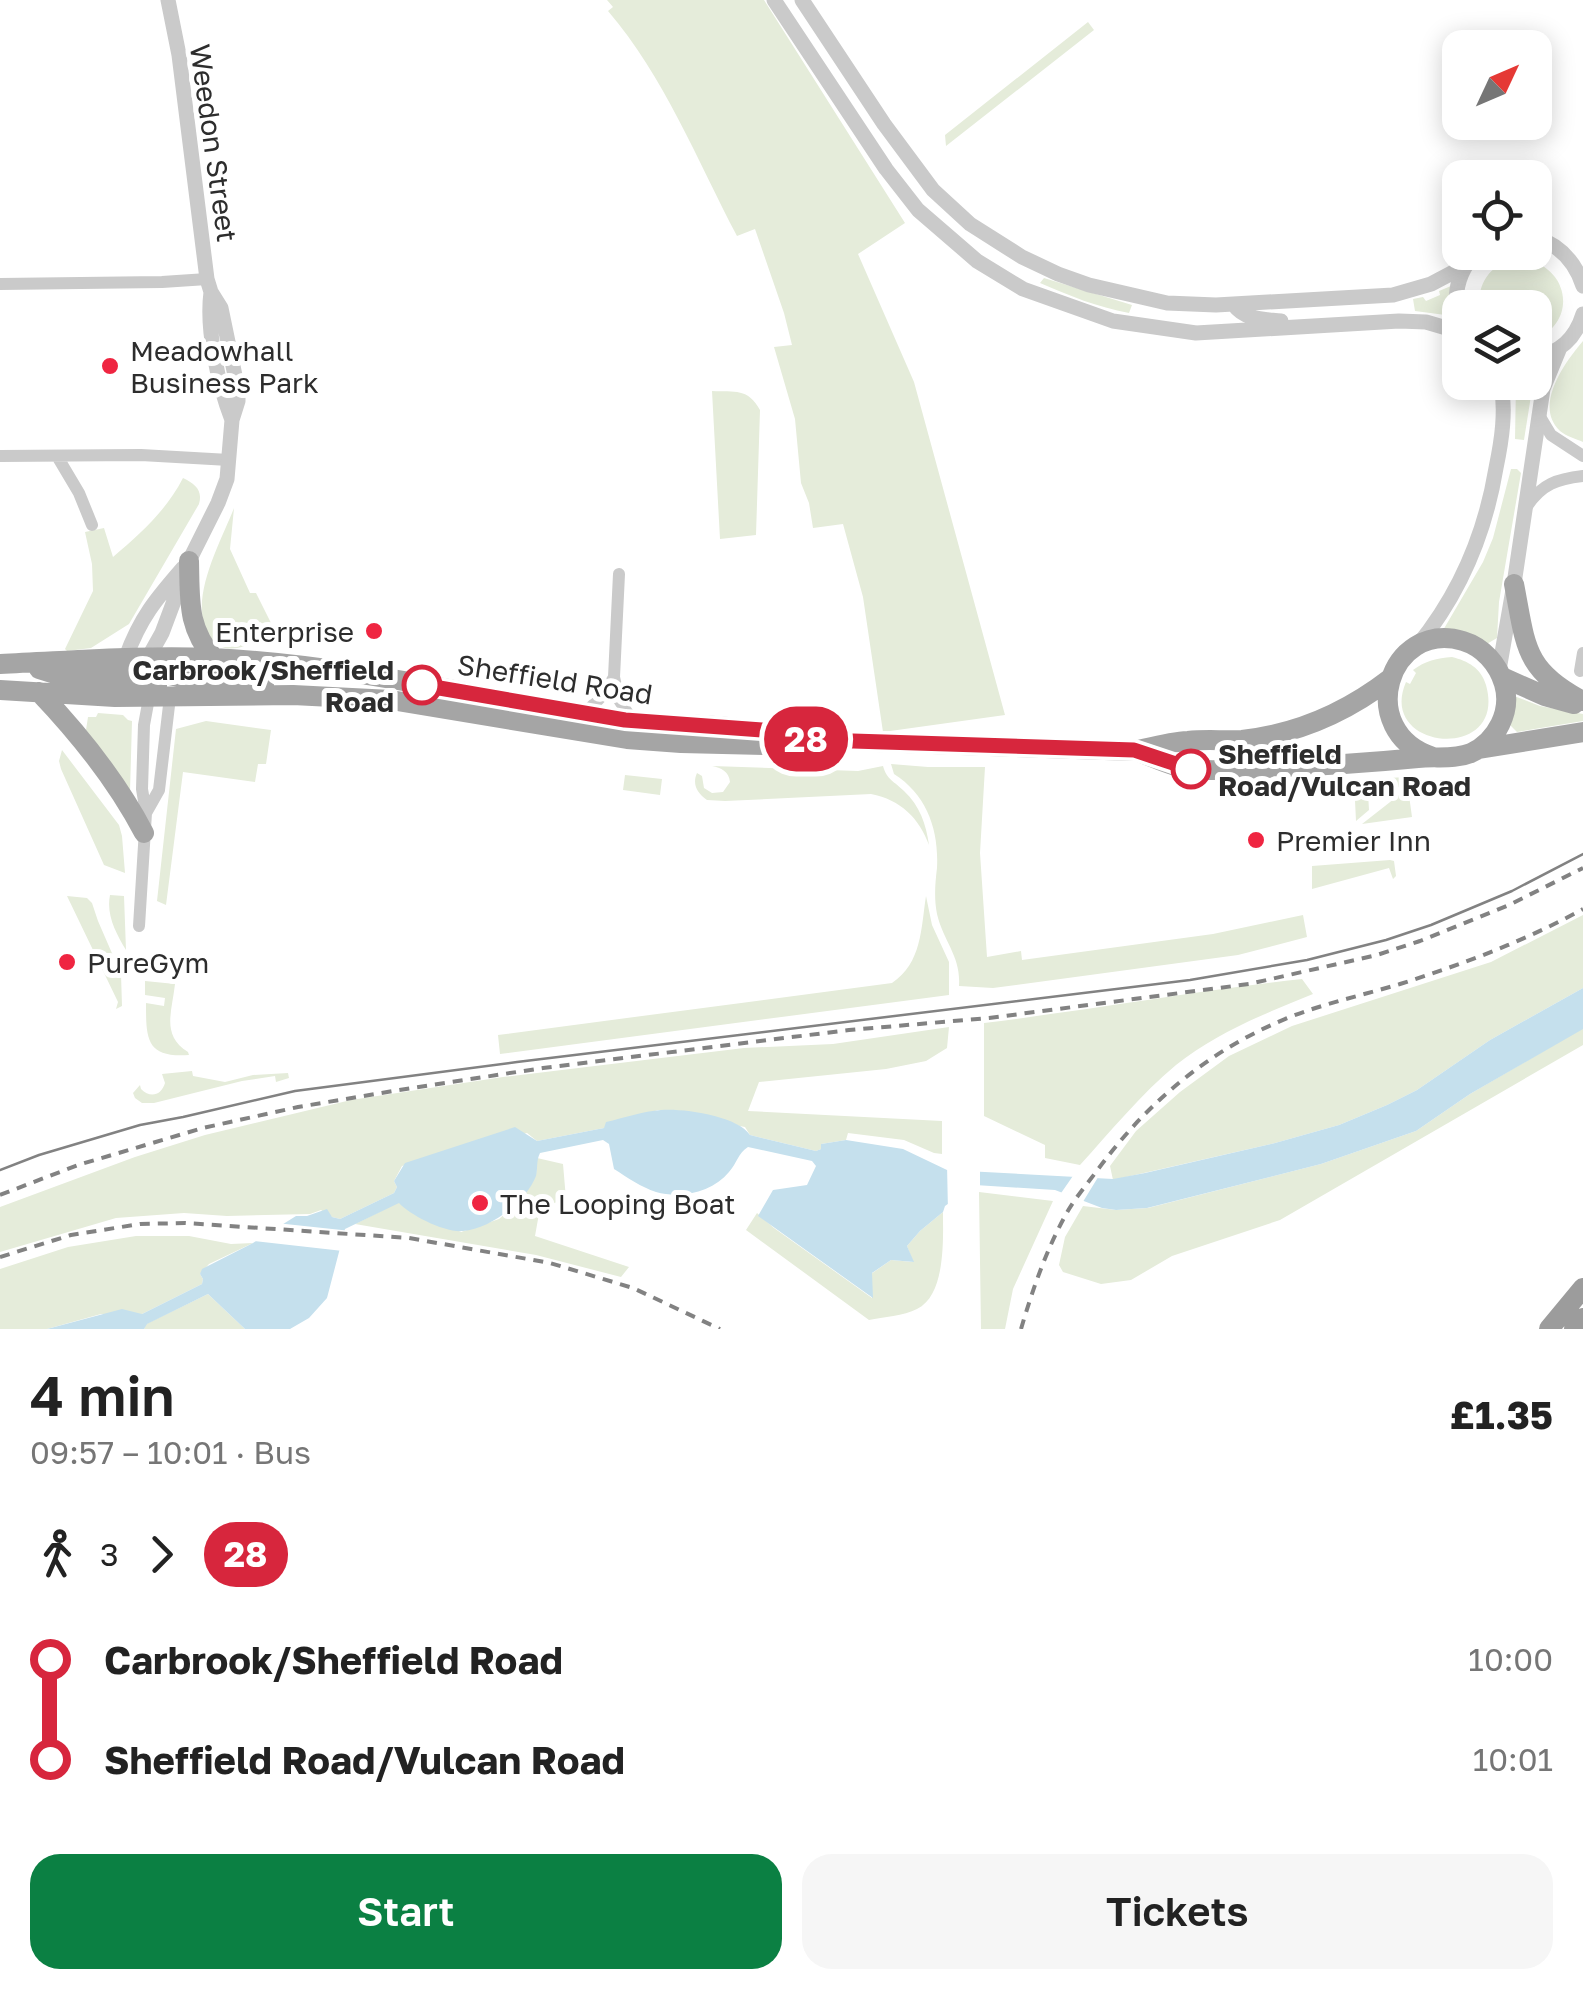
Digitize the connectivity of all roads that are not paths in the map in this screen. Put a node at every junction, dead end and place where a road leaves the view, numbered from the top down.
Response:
1 (168, 0) edge
2 (774, 0) edge
3 (802, 0) edge
4 (886, 169) junction
5 (916, 170) junction
6 (1552, 244) edge
7 (1575, 257) edge
8 (1457, 270) edge
9 (0, 284) edge
10 (209, 285) junction
11 (1583, 286) edge
12 (1234, 304) junction
13 (1188, 305) junction
14 (1582, 320) edge
15 (1299, 326) junction
16 (1442, 327) edge
17 (1175, 331) junction
18 (1196, 333) junction
19 (1560, 350) junction
20 (1552, 353) edge
21 (1504, 400) edge
22 (1540, 415) junction
23 (0, 456) edge
24 (57, 456) junction
25 (1583, 456) edge
26 (229, 460) junction
27 (1583, 476) edge
28 (1526, 508) junction
29 (92, 525) dead end
30 (189, 562) junction
31 (619, 574) dead end
32 (1514, 584) junction
33 (1415, 648) junction
34 (1583, 653) edge
35 (214, 658) junction
36 (0, 664) edge
37 (1580, 671) dead end
38 (1500, 673) junction
39 (148, 677) junction
40 (614, 677) junction
41 (1390, 678) junction
42 (0, 690) edge
43 (38, 692) junction
44 (1583, 703) edge
45 (584, 714) junction
46 (634, 721) junction
47 (1583, 732) edge
48 (790, 739) junction
49 (1479, 749) junction
50 (1134, 750) junction
51 (1433, 757) junction
52 (145, 823) junction
53 (139, 926) dead end
54 (1583, 1288) edge
55 (1583, 1318) edge
56 (1549, 1329) edge
57 (1574, 1329) edge

1 - 10 street, Weedon Street
2 - 4 street
3 - 5 street
4 - 5 street
4 - 17 street
5 - 13 street
6 - 7 street
7 - 11 street
8 - 12 street
9 - 10 street
10 - 26 street, Weedon Street
12 - 13 street
12 - 15 street
13 - 17 street
13 - 18 street
14 - 19 street
15 - 16 street
15 - 18 street
17 - 18 street
19 - 20 street
19 - 22 street
21 - 33 street
22 - 25 street
22 - 28 street
23 - 24 street
24 - 26 street
24 - 29 street
26 - 30 street, Weedon Street
27 - 28 street
28 - 32 street
30 - 35 main road
30 - 39 street, Weedon Street
30 - 39 street, Weedon Street
31 - 40 street
32 - 38 street
32 - 44 main road
33 - 38 main road
33 - 41 main road
34 - 37 street
35 - 39 main road, Sheffield Road
35 - 45 main road, Sheffield Road
36 - 39 main road
38 - 44 main road
38 - 49 main road
39 - 43 main road
39 - 48 main road, Sheffield Road
39 - 52 street
39 - 52 street
40 - 45 street
40 - 46 street
41 - 50 main road
41 - 51 main road
42 - 43 main road
43 - 52 main road
45 - 46 main road, Sheffield Road
46 - 48 main road, Sheffield Road
47 - 49 main road
48 - 50 main road, Sheffield Road
49 - 51 main road
50 - 51 main road
52 - 53 street
54 - 56 highway
55 - 57 highway

